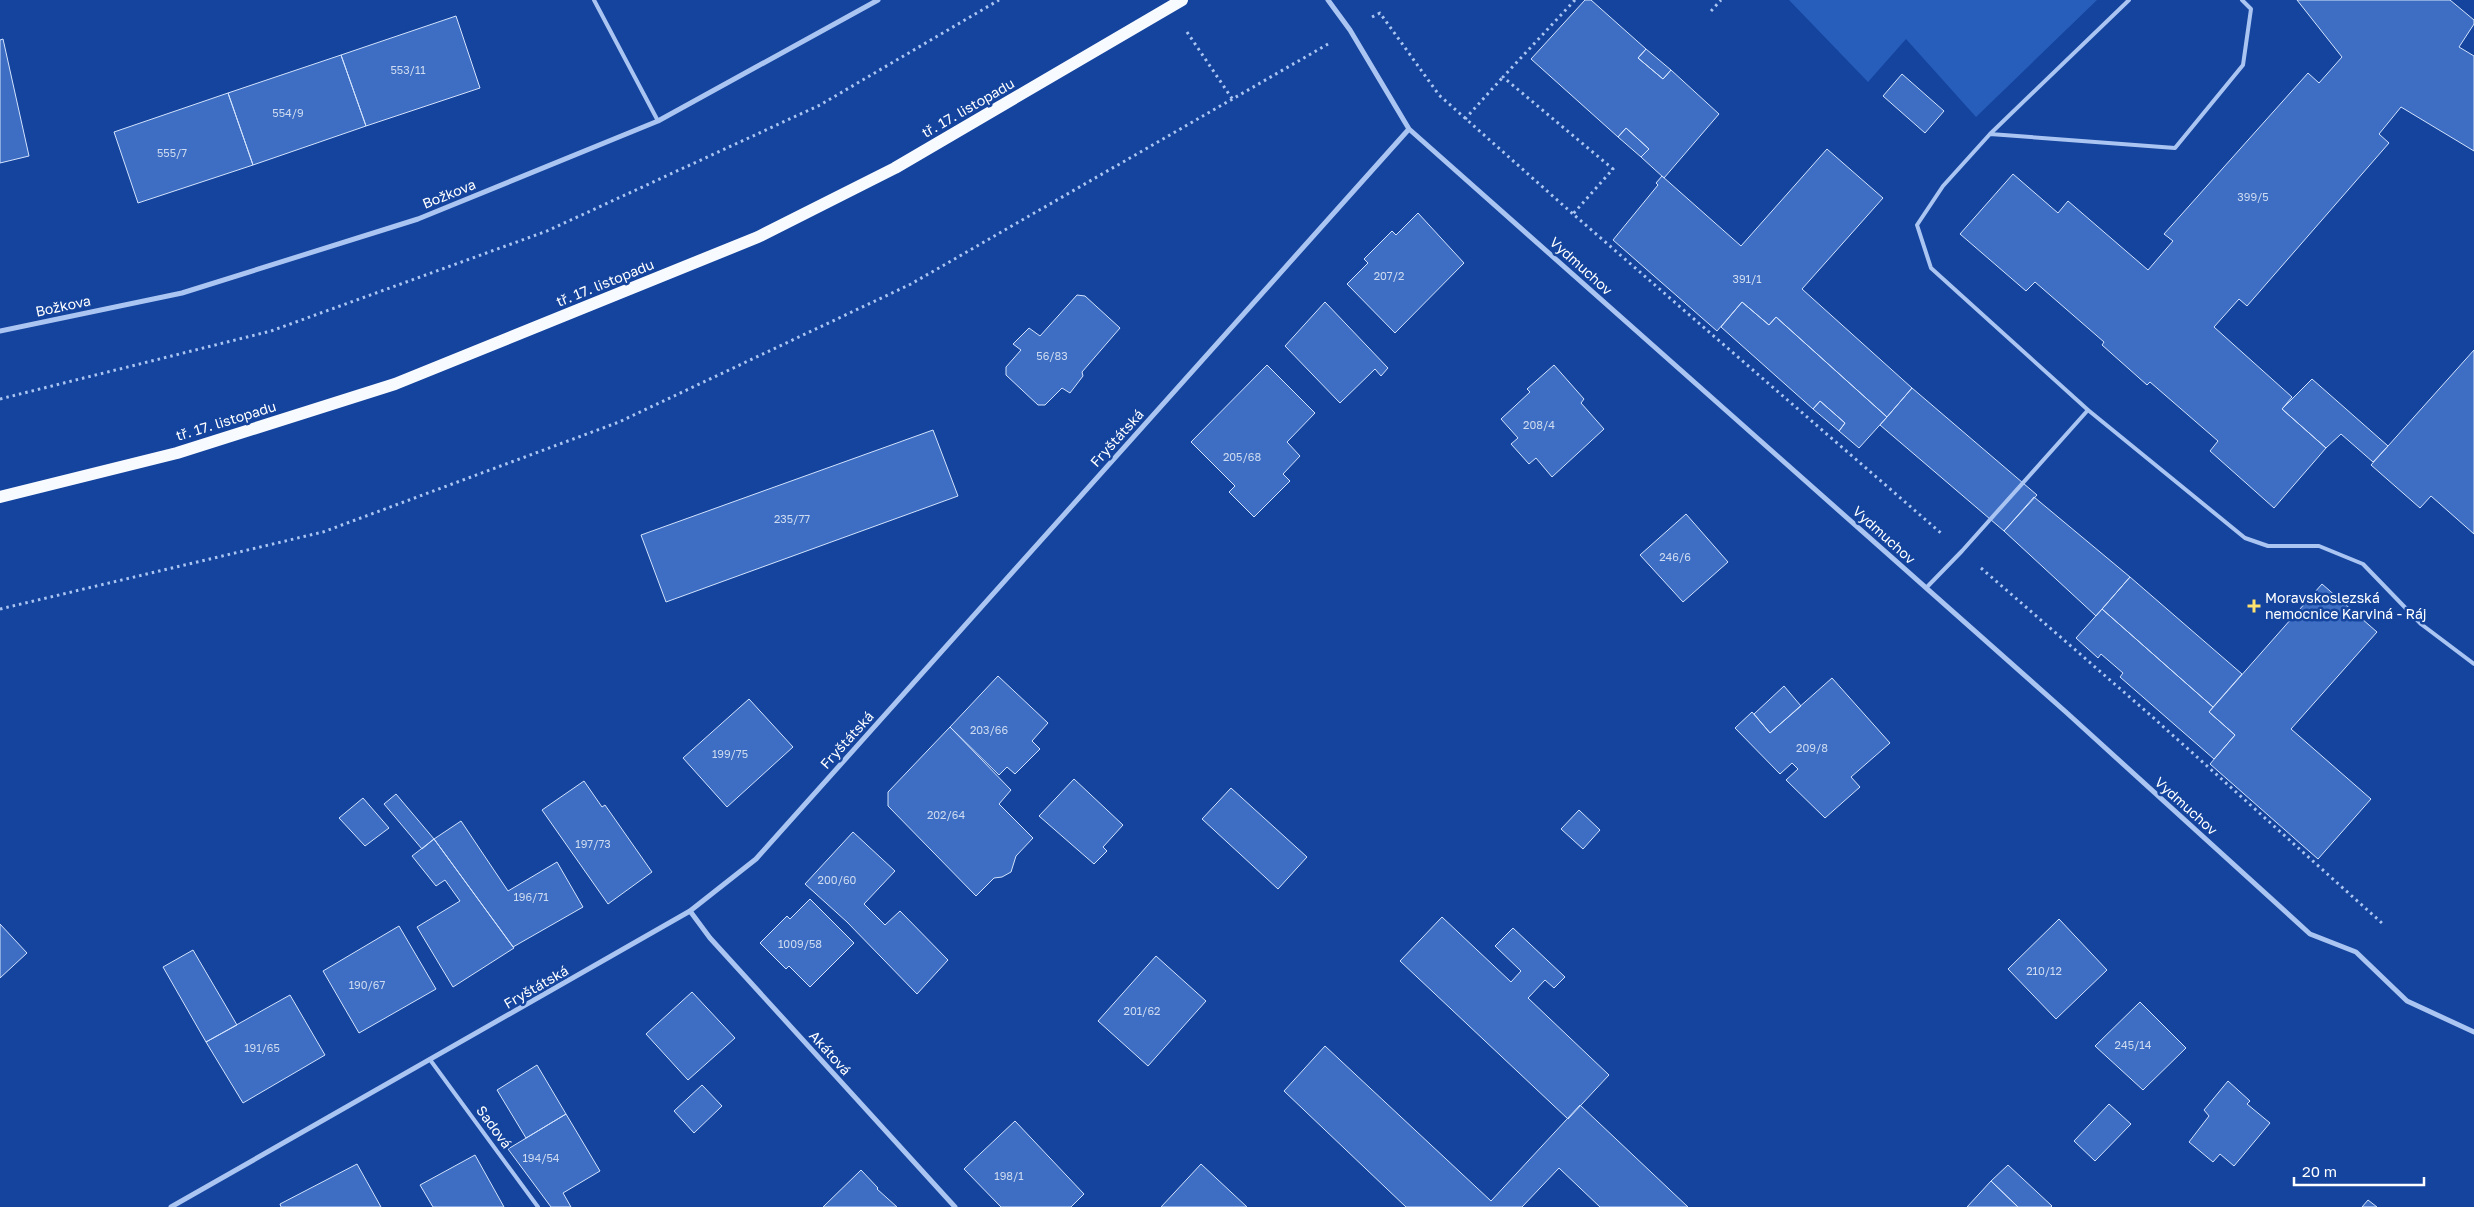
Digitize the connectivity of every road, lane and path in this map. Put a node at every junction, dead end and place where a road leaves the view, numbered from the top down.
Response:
1 (594, 0) edge
2 (878, 0) edge
3 (999, 0) edge
4 (1182, 0) edge
5 (1328, 0) edge
6 (1575, 0) edge
7 (1721, 0) edge
8 (2129, 0) edge
9 (2242, 0) edge
10 (1170, 8) junction
11 (1711, 11) dead end
12 (1350, 30) junction
13 (1503, 77) junction
14 (1232, 100) junction
15 (1465, 119) junction
16 (658, 121) junction
17 (1409, 129) junction
18 (1990, 134) junction
19 (1573, 214) junction
20 (0, 331) edge
21 (0, 399) edge
22 (2088, 410) junction
23 (0, 496) edge
24 (1962, 551) junction
25 (1927, 587) junction
26 (0, 609) edge
27 (2474, 664) edge
28 (690, 911) junction
29 (2383, 924) dead end
30 (2474, 1032) edge
31 (431, 1061) junction
32 (172, 1207) edge
33 (538, 1207) edge
34 (955, 1207) edge

1 - 16 lane
2 - 16 street, Božkova
3 - 21 path
4 - 10 main road, tř. 17. listopadu
5 - 12 street, Vydmuchov
6 - 13 path
7 - 11 path
8 - 18 lane
9 - 18 lane
10 - 14 path
10 - 23 main road, tř. 17. listopadu
12 - 14 path
12 - 15 path
12 - 17 street, Vydmuchov
13 - 15 path
13 - 19 path
14 - 26 path
15 - 19 path
16 - 20 street, Božkova
17 - 25 street, Vydmuchov
17 - 28 street, Fryštátská
18 - 22 lane
19 - 24 path
22 - 24 lane
22 - 27 lane
24 - 25 lane
24 - 29 path
25 - 30 street, Vydmuchov
28 - 31 street, Fryštátská
28 - 34 street, Akátová
31 - 32 street, Fryštátská
31 - 33 lane, Sadová

